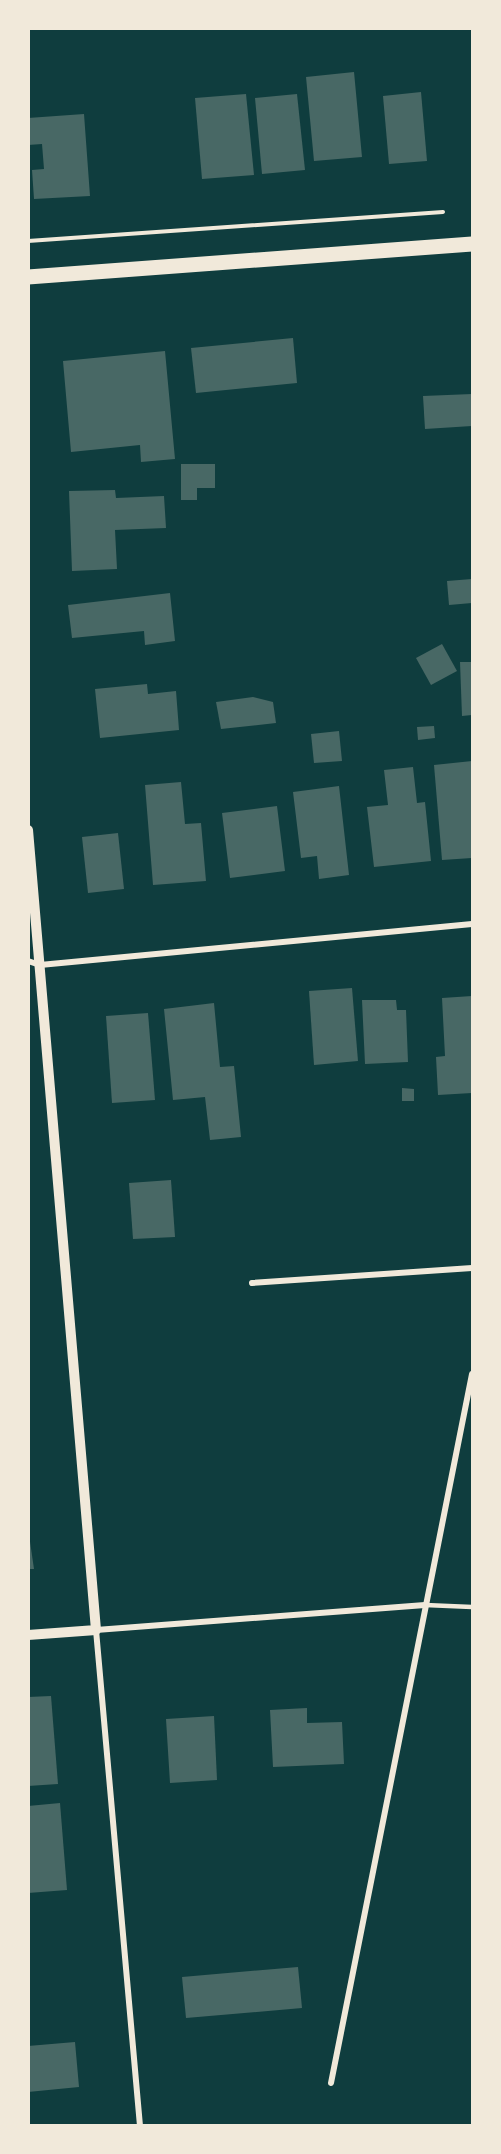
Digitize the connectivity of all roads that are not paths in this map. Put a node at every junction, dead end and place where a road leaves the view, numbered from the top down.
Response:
1 (472, 244) edge
2 (28, 277) edge
3 (28, 830) edge
4 (472, 924) edge
5 (28, 961) edge
6 (40, 965) junction
7 (472, 1268) edge
8 (252, 1282) dead end
9 (472, 1374) edge
10 (425, 1605) junction
11 (472, 1607) edge
12 (96, 1630) junction
13 (28, 1635) edge
14 (331, 2083) dead end
15 (140, 2126) edge

1 - 2 main road
3 - 6 street
4 - 6 street
5 - 6 street
6 - 12 street
7 - 8 street
9 - 10 street
10 - 11 lane
10 - 12 street
10 - 14 street
12 - 13 street
12 - 15 street

